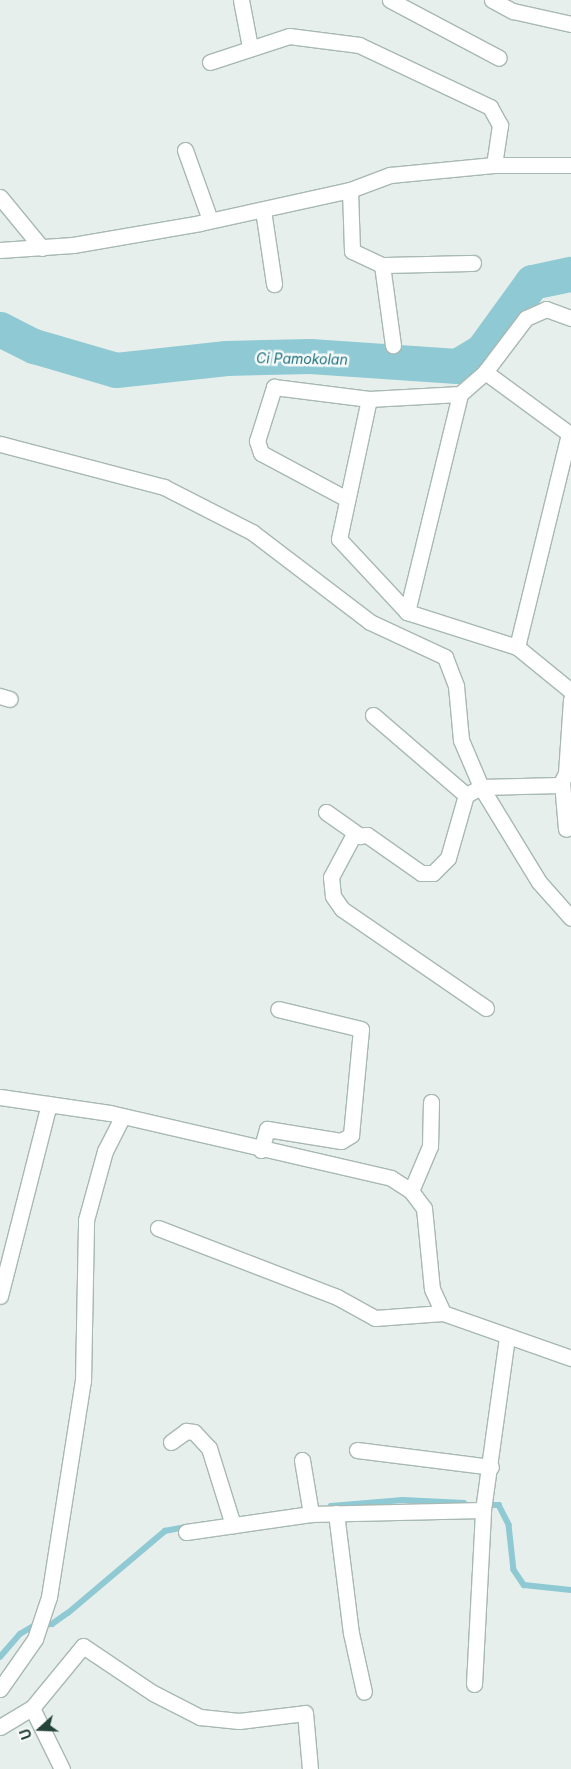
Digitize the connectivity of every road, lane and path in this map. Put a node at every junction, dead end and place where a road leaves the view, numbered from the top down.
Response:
1 (242, 0) edge
2 (390, 0) edge
3 (492, 0) edge
4 (571, 24) edge
5 (250, 47) junction
6 (499, 58) dead end
7 (210, 62) dead end
8 (185, 150) dead end
9 (494, 165) junction
10 (571, 165) edge
11 (350, 190) junction
12 (0, 197) edge
13 (263, 210) junction
14 (210, 220) junction
15 (42, 248) junction
16 (0, 250) edge
17 (473, 263) dead end
18 (382, 265) junction
19 (274, 284) dead end
20 (571, 318) edge
21 (393, 345) dead end
22 (485, 372) junction
23 (460, 394) junction
24 (369, 399) junction
25 (570, 434) edge
26 (0, 444) edge
27 (344, 498) junction
28 (407, 612) junction
29 (517, 647) junction
30 (571, 691) edge
31 (571, 699) edge
32 (373, 715) dead end
33 (562, 782) junction
34 (481, 787) junction
35 (466, 795) junction
36 (326, 812) dead end
37 (566, 829) dead end
38 (360, 836) junction
39 (571, 918) edge
40 (486, 1008) dead end
41 (278, 1010) dead end
42 (0, 1097) edge
43 (431, 1102) dead end
44 (50, 1104) junction
45 (122, 1117) junction
46 (261, 1150) junction
47 (411, 1191) junction
48 (158, 1228) dead end
49 (0, 1295) edge
50 (443, 1313) junction
51 (507, 1336) junction
52 (571, 1358) edge
53 (171, 1442) dead end
54 (357, 1450) dead end
55 (302, 1460) dead end
56 (491, 1467) junction
57 (483, 1510) junction
58 (336, 1513) junction
59 (311, 1514) junction
60 (233, 1526) junction
61 (186, 1532) dead end
62 (474, 1684) dead end
63 (0, 1689) edge
64 (364, 1692) dead end
65 (32, 1708) junction
66 (0, 1727) edge
67 (62, 1769) edge
68 (310, 1769) edge

1 - 5 street
2 - 6 street
3 - 4 street
5 - 7 street
5 - 9 street
8 - 14 street
9 - 10 street
9 - 11 street
11 - 13 street
11 - 18 street
12 - 15 street
13 - 14 street
13 - 19 street
14 - 15 street
15 - 16 street
17 - 18 street
18 - 21 street
20 - 22 street
22 - 23 street
22 - 25 street
23 - 24 street
23 - 28 street
24 - 27 street
24 - 27 street
25 - 29 street
26 - 34 street
27 - 28 street
28 - 29 street
29 - 30 street
31 - 33 street
32 - 35 street
33 - 34 street
33 - 37 street
34 - 35 street
34 - 39 street
35 - 38 street
36 - 38 street
38 - 40 street
41 - 46 street
42 - 44 street
43 - 47 street
44 - 45 street
44 - 49 street
45 - 46 street
45 - 63 street
46 - 47 street
47 - 50 street
48 - 50 street
50 - 51 street
51 - 52 street
51 - 56 street
53 - 60 street
54 - 56 street
55 - 59 street
56 - 57 street
57 - 58 street
57 - 62 street
58 - 59 street
58 - 64 street
59 - 60 street
60 - 61 street
65 - 66 street
65 - 67 street
65 - 68 street

